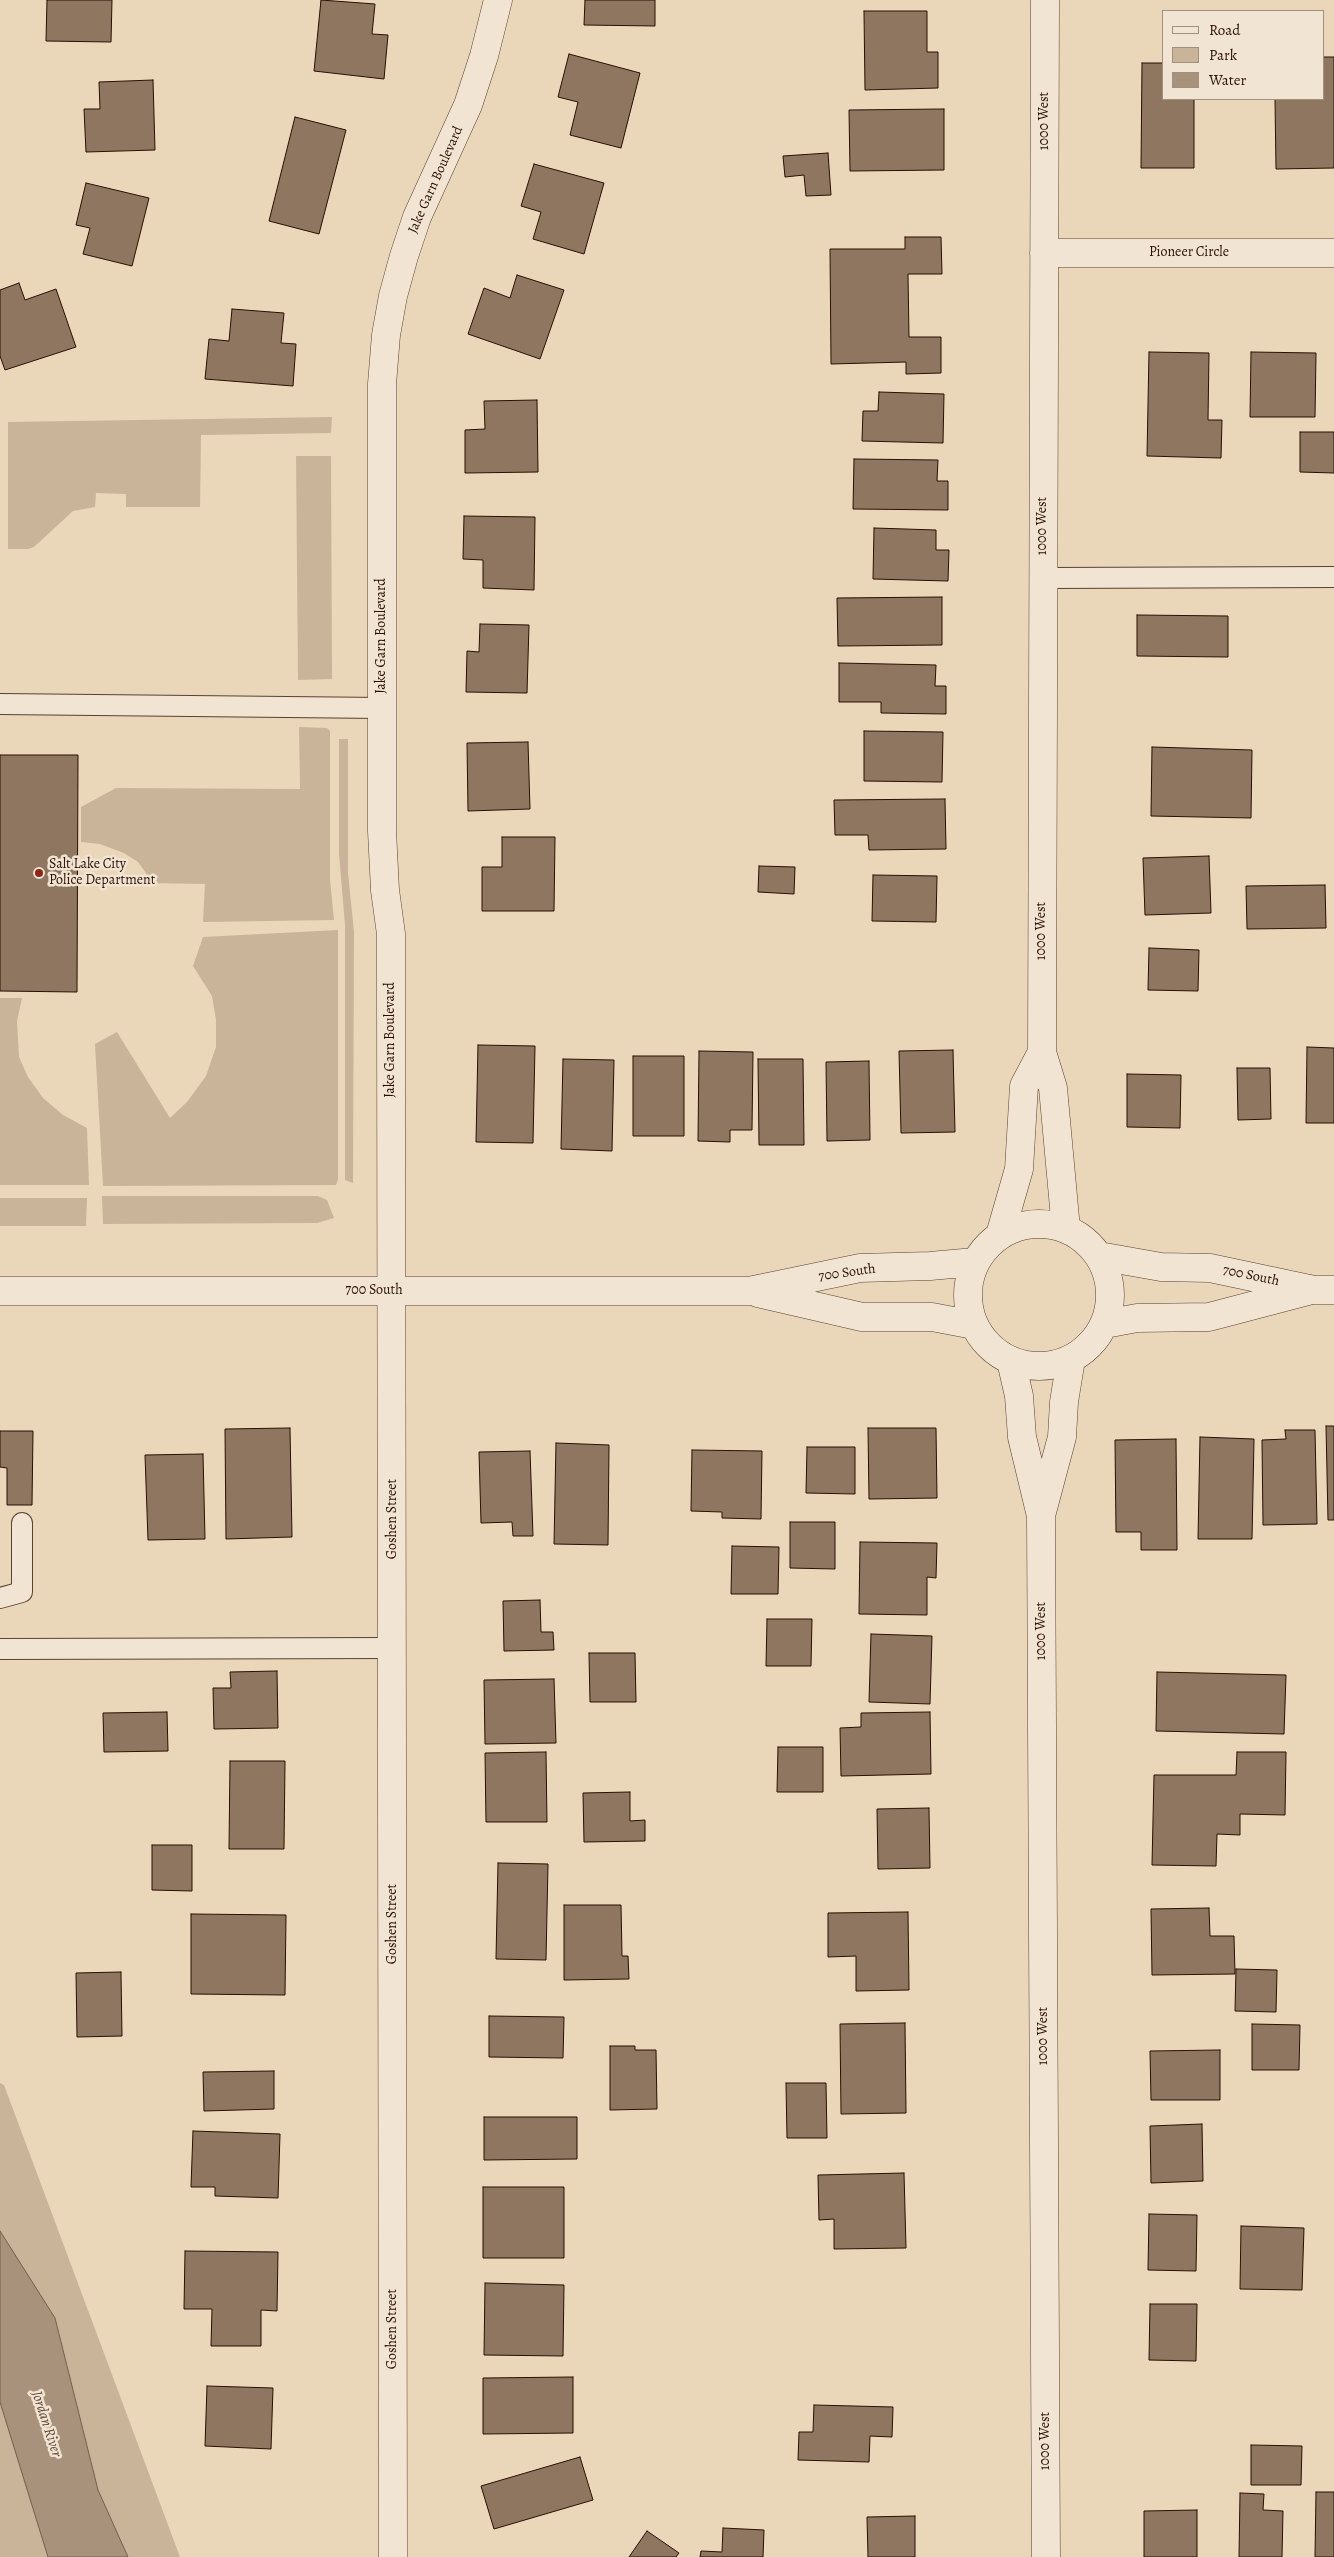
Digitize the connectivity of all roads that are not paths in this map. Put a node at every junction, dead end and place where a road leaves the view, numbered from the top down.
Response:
1 (498, 0) edge
2 (1045, 0) edge
3 (1044, 253) junction
4 (1334, 253) edge
5 (1334, 577) edge
6 (1043, 578) junction
7 (0, 704) edge
8 (382, 708) junction
9 (1042, 1052) junction
10 (1066, 1229) junction
11 (1000, 1235) junction
12 (1099, 1256) junction
13 (975, 1262) junction
14 (1324, 1290) edge
15 (0, 1291) edge
16 (393, 1291) junction
17 (749, 1291) junction
18 (1105, 1324) junction
19 (974, 1325) junction
20 (1071, 1359) junction
21 (1011, 1361) junction
22 (1041, 1516) junction
23 (22, 1523) dead end
24 (0, 1598) edge
25 (393, 1648) junction
26 (0, 1649) edge
27 (393, 2557) edge
28 (1046, 2557) edge

1 - 8 street, Jake Garn Boulevard
2 - 3 street, 1000 West
3 - 4 street, Pioneer Circle
3 - 6 street, 1000 West
5 - 6 lane
6 - 9 street, 1000 West
7 - 8 lane
8 - 16 street, Jake Garn Boulevard
9 - 10 street, 1000 West
9 - 11 street, 1000 West
10 - 11 street
10 - 12 street
11 - 13 street
12 - 14 street, 700 South
12 - 18 street
13 - 17 street, 700 South
13 - 19 street
14 - 18 street, 700 South
15 - 16 street, 700 South
16 - 17 street, 700 South
16 - 25 street, Goshen Street
17 - 19 street, 700 South
18 - 20 street
19 - 21 street
20 - 21 street
20 - 22 street, 1000 West
21 - 22 street, 1000 West
22 - 28 street, 1000 West
23 - 24 lane
25 - 26 lane
25 - 27 street, Goshen Street

